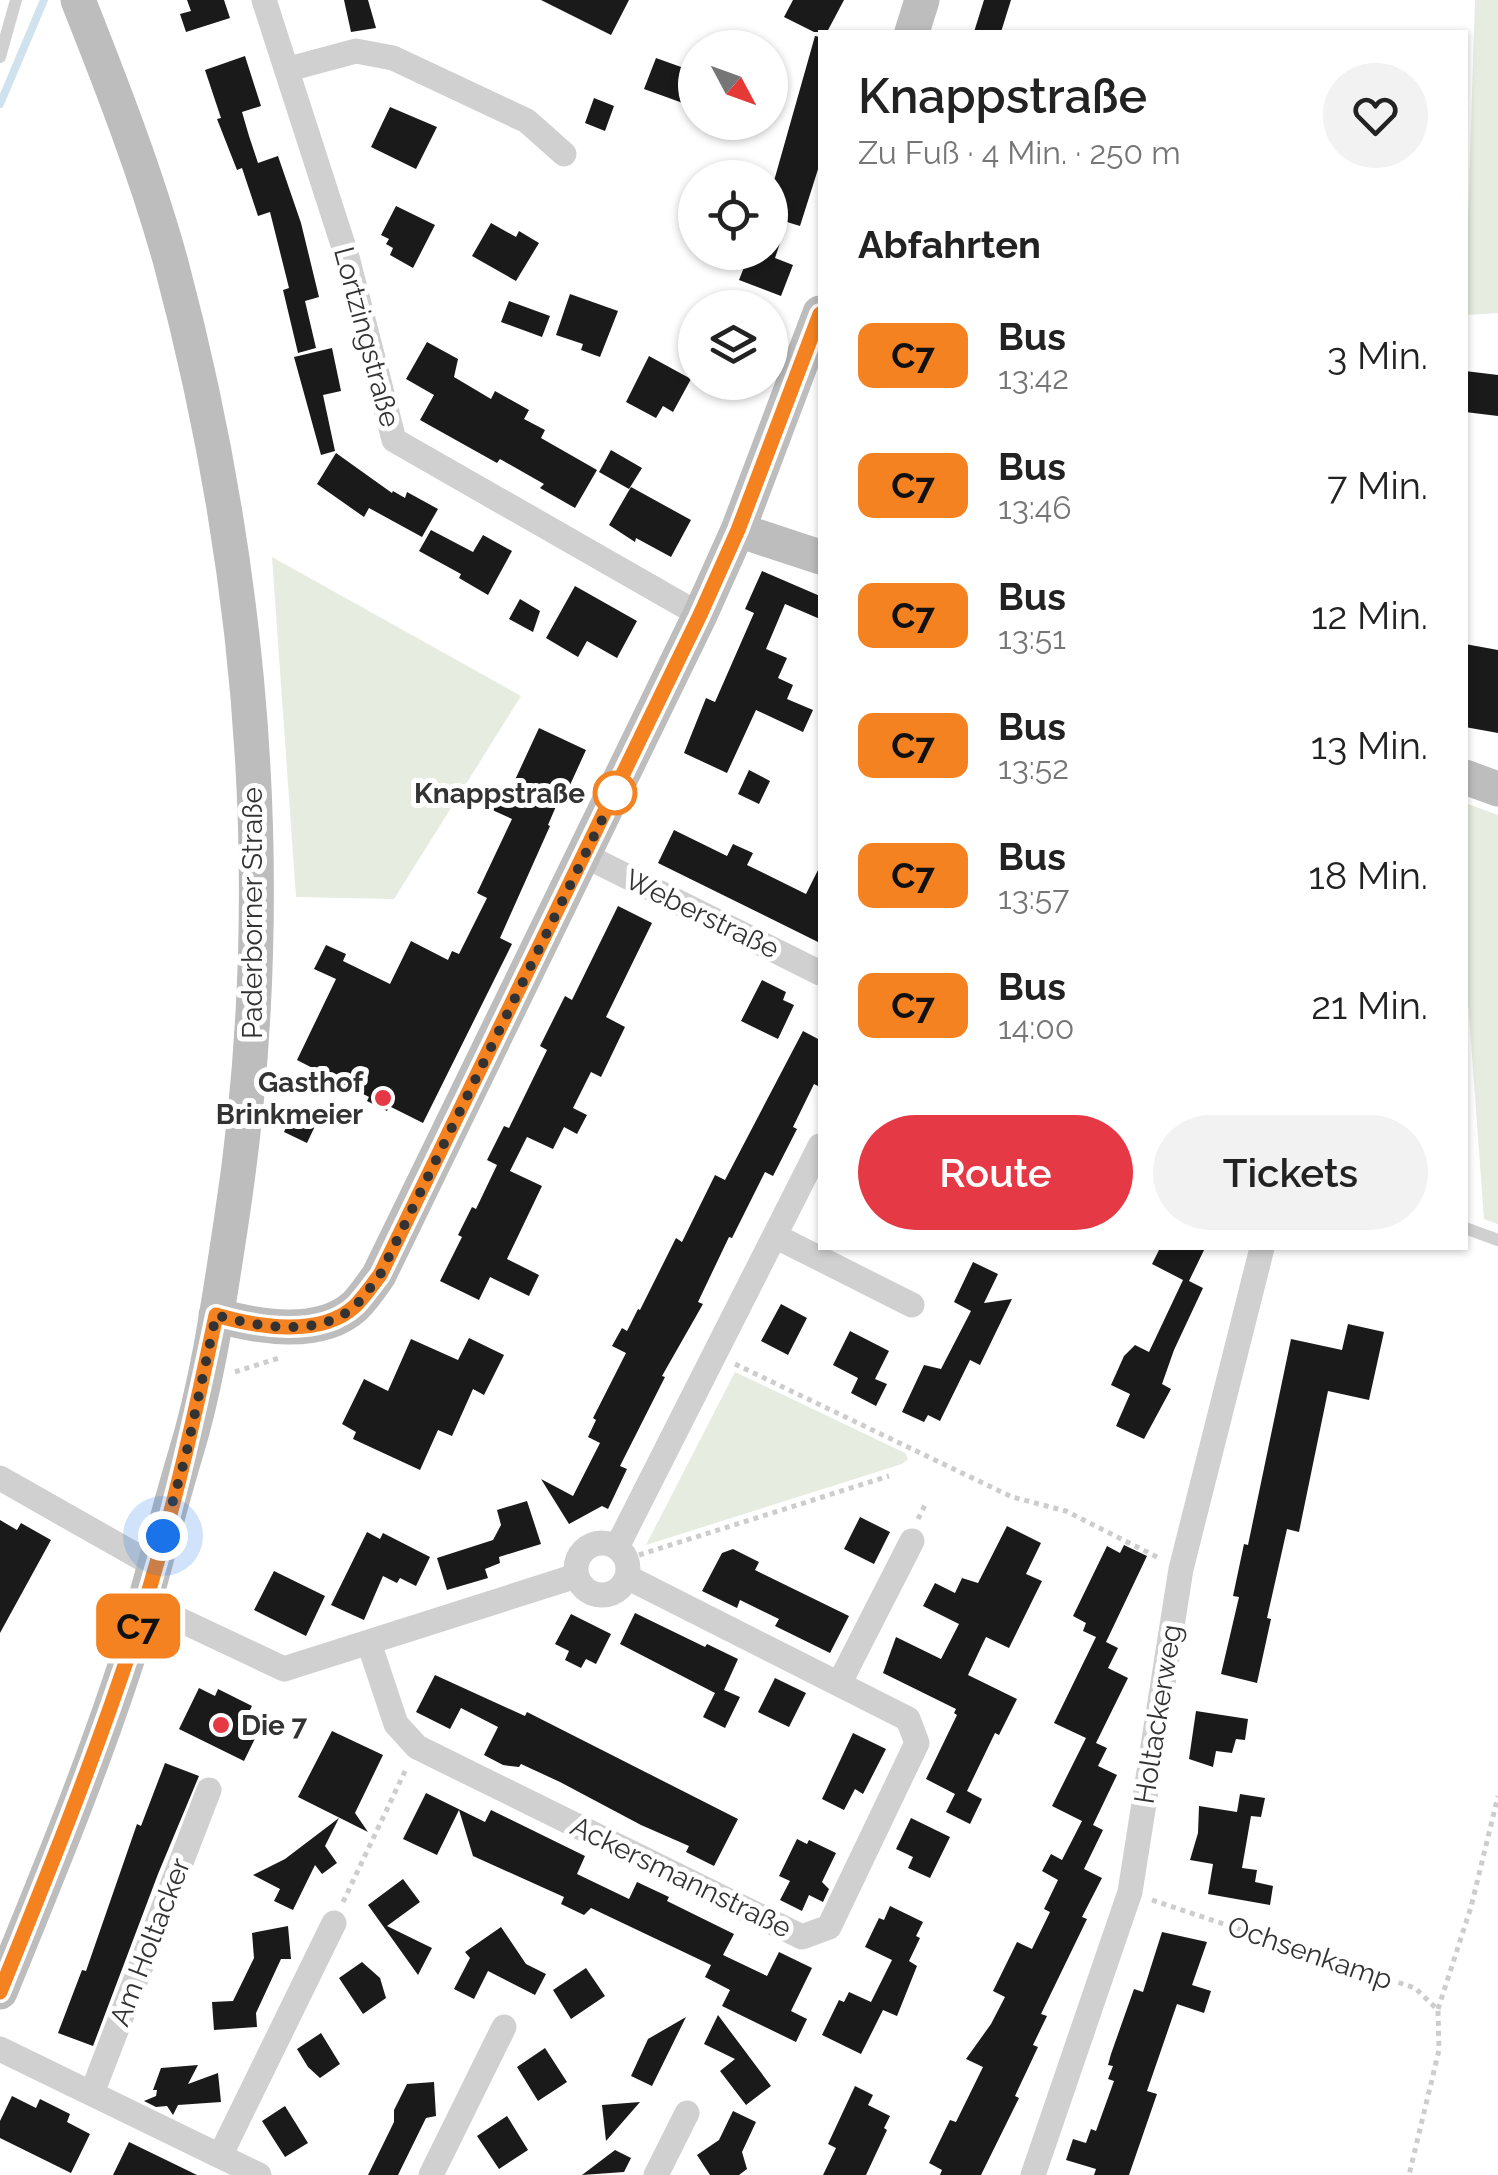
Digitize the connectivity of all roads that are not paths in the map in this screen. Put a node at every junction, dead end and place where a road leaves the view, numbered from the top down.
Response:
1 (16, 0) edge
2 (78, 0) edge
3 (264, 0) edge
4 (922, 0) edge
5 (913, 30) edge
6 (0, 58) edge
7 (289, 69) junction
8 (564, 154) dead end
9 (818, 319) edge
10 (738, 530) junction
11 (818, 556) edge
12 (700, 615) junction
13 (1468, 778) edge
14 (1498, 789) edge
15 (584, 856) junction
16 (818, 972) edge
17 (818, 1150) edge
18 (1468, 1229) edge
19 (774, 1236) junction
20 (1498, 1240) edge
21 (1261, 1250) edge
22 (912, 1305) dead end
23 (216, 1315) junction
24 (0, 1478) edge
25 (912, 1542) dead end
26 (624, 1561) junction
27 (156, 1566) junction
28 (576, 1576) junction
29 (144, 1603) junction
30 (369, 1643) junction
31 (839, 1684) junction
32 (209, 1790) dead end
33 (334, 1923) road end
34 (0, 1992) edge
35 (504, 2027) dead end
36 (0, 2049) edge
37 (92, 2093) junction
38 (687, 2113) dead end
39 (220, 2156) junction
40 (259, 2175) edge
41 (431, 2175) edge
42 (656, 2175) edge
43 (1033, 2175) edge

1 - 6 lane
2 - 23 main road, Paderborner Straße
3 - 7 street, Lortzingstraße
4 - 5 main road
7 - 8 street
7 - 12 street, Lortzingstraße
9 - 10 main road
10 - 11 main road
10 - 12 main road
12 - 15 main road
13 - 14 main road
15 - 16 street, Weberstraße
15 - 23 main road
17 - 19 street
18 - 20 lane
19 - 22 street
19 - 26 street
21 - 43 street, Holtackerweg
23 - 27 main road, Paderborner Straße
24 - 27 street
25 - 31 street
26 - 28 street
26 - 28 street
26 - 31 street, Ackersmannstraße
27 - 29 main road, Paderborner Straße
28 - 30 street
29 - 30 street
29 - 34 main road, Paderborner Straße
30 - 31 street, Ackersmannstraße
32 - 37 street, Am Holtacker
33 - 39 street
35 - 41 street
36 - 37 street
37 - 39 street
38 - 42 street
39 - 40 street

